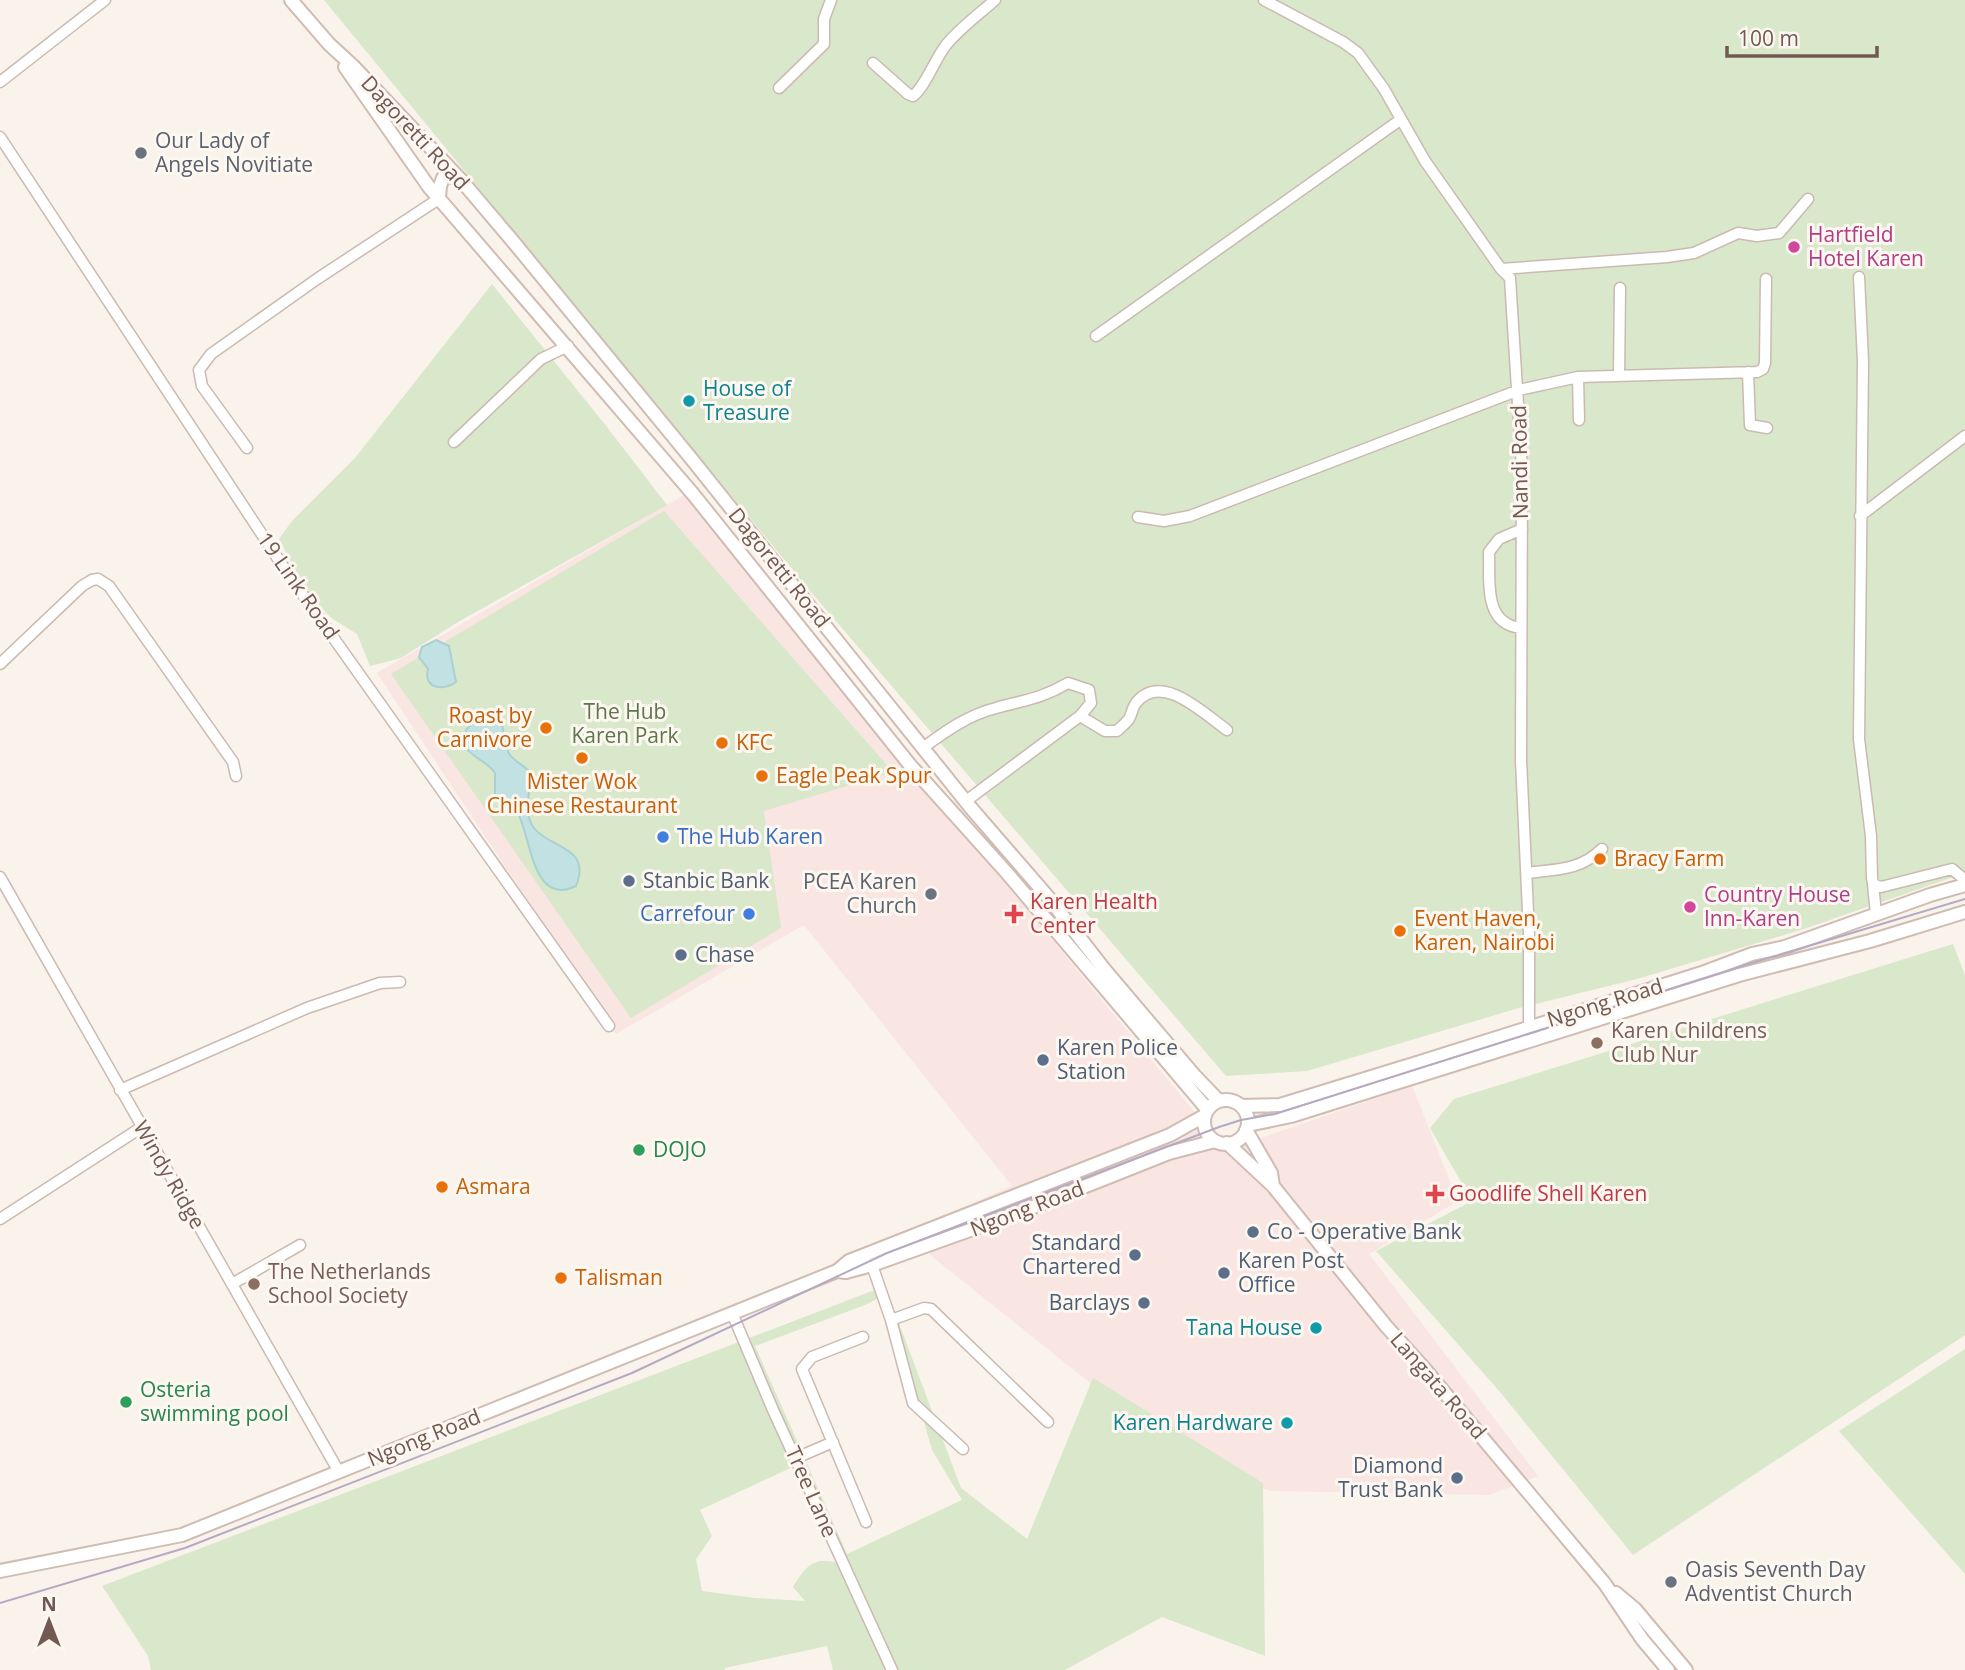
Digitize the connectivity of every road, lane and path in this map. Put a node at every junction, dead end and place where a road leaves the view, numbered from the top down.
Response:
1 (105, 0) edge
2 (291, 0) edge
3 (831, 0) edge
4 (995, 0) edge
5 (1264, 0) edge
6 (329, 44) junction
7 (873, 63) dead end
8 (0, 82) edge
9 (779, 88) dead end
10 (1401, 120) junction
11 (0, 137) edge
12 (461, 180) junction
13 (440, 198) junction
14 (1808, 199) dead end
15 (1501, 269) junction
16 (1859, 276) dead end
17 (1766, 279) dead end
18 (1620, 288) dead end
19 (1096, 336) dead end
20 (568, 346) junction
21 (1748, 372) junction
22 (1619, 376) junction
23 (1578, 377) junction
24 (1519, 390) junction
25 (1579, 420) dead end
26 (1766, 428) dead end
27 (1965, 436) edge
28 (454, 442) dead end
29 (247, 448) dead end
30 (1860, 516) junction
31 (1138, 517) dead end
32 (1521, 529) junction
33 (1521, 628) junction
34 (0, 664) edge
35 (1080, 716) junction
36 (1227, 730) dead end
37 (924, 747) junction
38 (236, 776) dead end
39 (966, 802) junction
40 (1602, 849) dead end
41 (1527, 873) junction
42 (0, 877) edge
43 (1965, 883) edge
44 (1873, 884) junction
45 (1965, 912) edge
46 (1877, 914) junction
47 (400, 982) dead end
48 (609, 1026) dead end
49 (1529, 1027) junction
50 (120, 1090) junction
51 (1219, 1101) junction
52 (1241, 1107) junction
53 (1206, 1113) junction
54 (142, 1127) junction
55 (1247, 1128) junction
56 (1221, 1142) junction
57 (1273, 1186) junction
58 (965, 1217) junction
59 (0, 1219) edge
60 (971, 1230) junction
61 (300, 1245) dead end
62 (872, 1265) junction
63 (837, 1271) junction
64 (232, 1284) junction
65 (732, 1314) junction
66 (891, 1320) junction
67 (863, 1337) dead end
68 (1048, 1422) dead end
69 (833, 1442) junction
70 (963, 1449) dead end
71 (796, 1458) junction
72 (339, 1472) junction
73 (866, 1522) dead end
74 (0, 1571) edge
75 (1605, 1584) junction
76 (892, 1670) edge
77 (1668, 1670) edge
78 (1686, 1670) edge

1 - 8 street
2 - 6 main road, Dagoretti Road
3 - 9 street
4 - 7 street
5 - 10 street, Nandi Road
6 - 12 main road, Dagoretti Road
6 - 13 main road, Dagoretti Road
10 - 15 street, Nandi Road
10 - 19 street
11 - 48 street, 19 Link Road
12 - 13 main road
12 - 37 main road, Dagoretti Road
13 - 20 main road, Dagoretti Road
13 - 29 street
14 - 15 street
15 - 24 street, Nandi Road
16 - 30 street
17 - 21 street
18 - 22 street
20 - 28 street
20 - 53 main road, Dagoretti Road
21 - 22 street
21 - 26 street
22 - 23 street
23 - 24 street
23 - 25 street
24 - 31 street
24 - 32 street, Nandi Road
27 - 30 street
30 - 44 street
32 - 33 street, Nandi Road
32 - 33 street
33 - 41 street, Nandi Road
34 - 38 street
35 - 36 street
35 - 37 street
35 - 39 street
37 - 39 main road, Dagoretti Road
39 - 51 main road, Dagoretti Road
40 - 41 street
41 - 49 street, Nandi Road
42 - 50 street, Windy Ridge
43 - 44 street
43 - 46 main road, Ngong Road
44 - 46 street
45 - 55 main road, Ngong Road
46 - 49 main road, Ngong Road
47 - 50 street
49 - 52 main road, Ngong Road
50 - 54 street, Windy Ridge
51 - 52 main road
51 - 53 main road
52 - 55 main road
53 - 56 main road
53 - 58 main road, Ngong Road
54 - 59 street
54 - 64 street, Windy Ridge
55 - 56 main road
55 - 57 main road
56 - 57 main road
56 - 60 main road, Ngong Road
57 - 75 main road, Langata Road
58 - 60 main road
58 - 63 main road, Ngong Road
60 - 62 main road, Ngong Road
61 - 64 street
62 - 63 main road, Ngong Road
62 - 66 street
63 - 65 main road, Ngong Road
64 - 72 street, Windy Ridge
65 - 71 street, Tree Lane
65 - 72 main road, Ngong Road
66 - 68 street
66 - 70 street
67 - 69 street
69 - 71 street
69 - 73 street
71 - 76 street, Tree Lane
72 - 74 main road, Ngong Road
75 - 77 main road, Langata Road
75 - 78 main road, Langata Road

